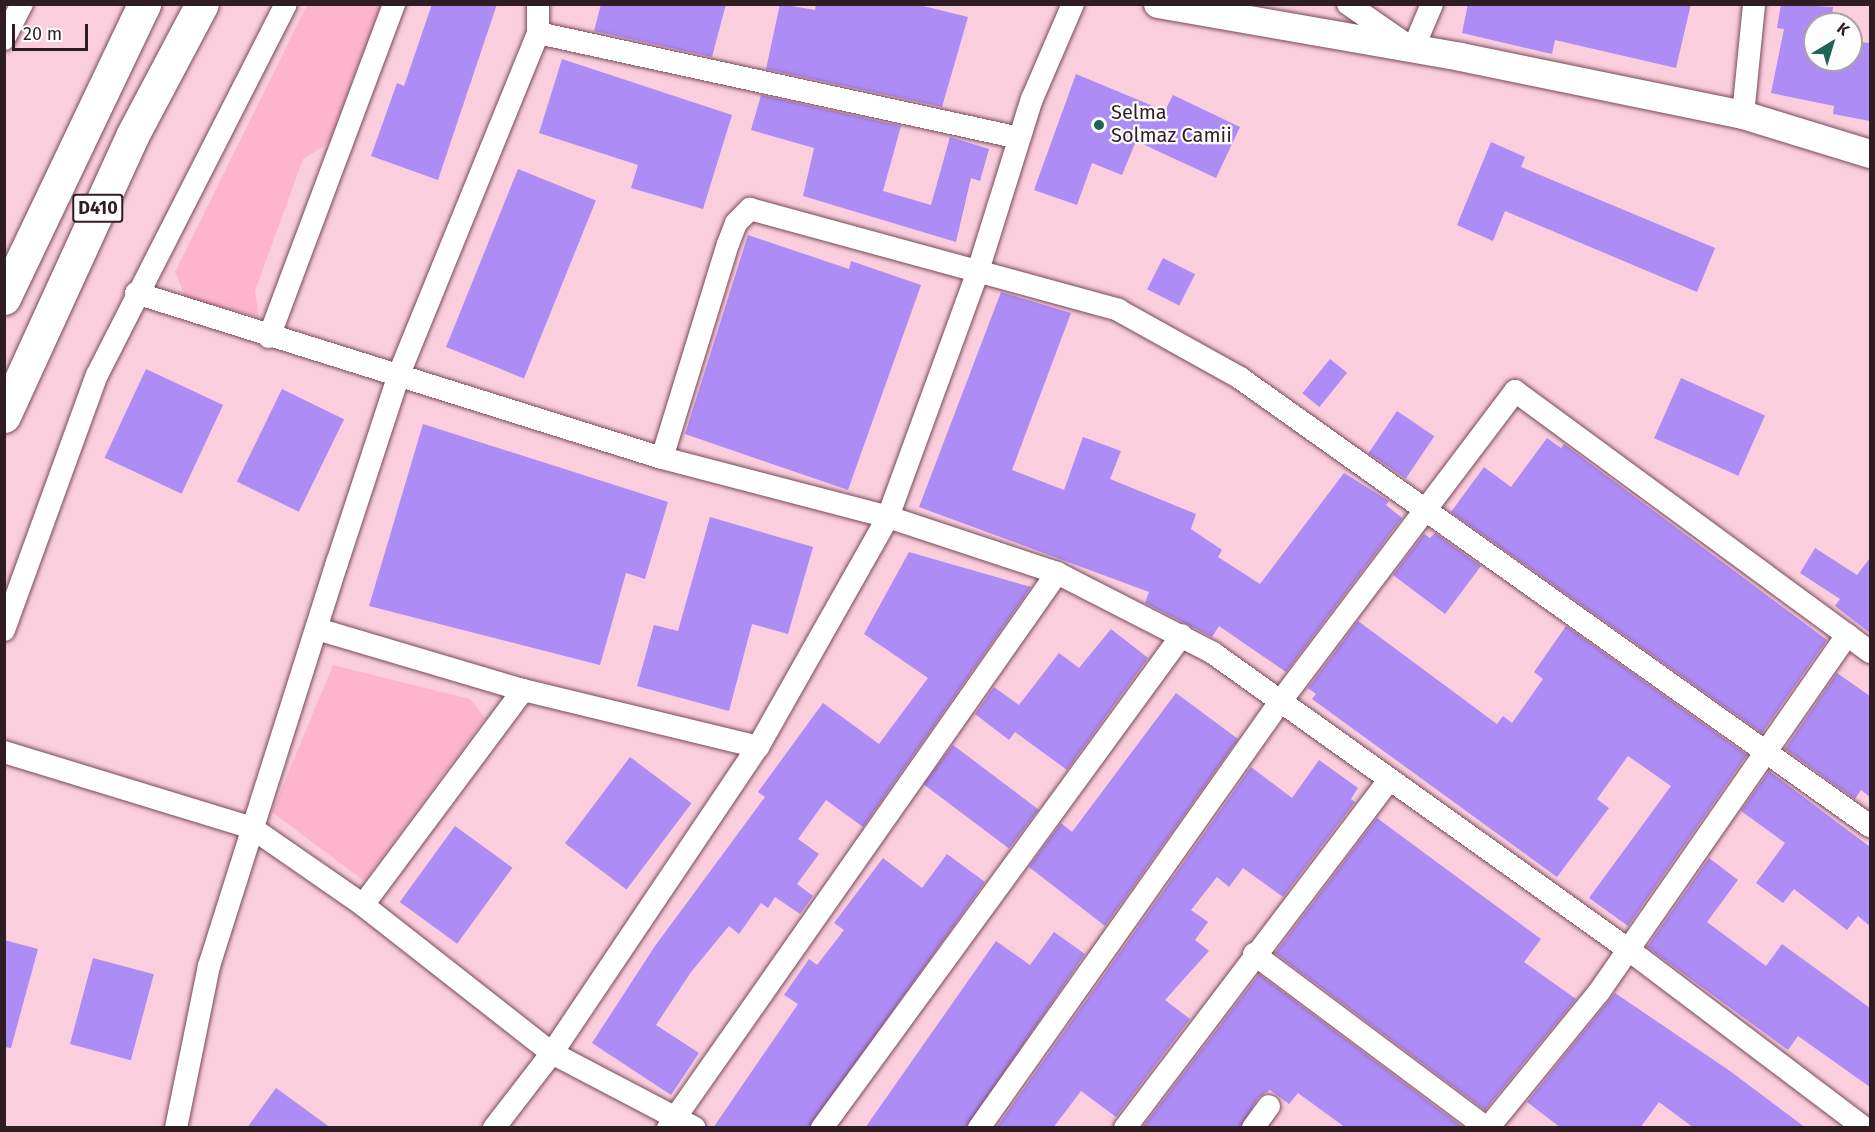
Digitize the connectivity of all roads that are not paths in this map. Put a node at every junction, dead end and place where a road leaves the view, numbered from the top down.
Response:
1 (22, 4) edge
2 (144, 4) edge
3 (202, 4) edge
4 (286, 4) edge
5 (394, 4) edge
6 (538, 4) edge
7 (1073, 4) edge
8 (1158, 4) edge
9 (1348, 4) edge
10 (1432, 4) edge
11 (1754, 4) edge
12 (538, 33) junction
13 (4, 39) edge
14 (1413, 49) junction
15 (1743, 115) junction
16 (1019, 138) junction
17 (1870, 154) edge
18 (977, 274) junction
19 (136, 293) junction
20 (4, 298) edge
21 (269, 337) junction
22 (399, 374) junction
23 (4, 416) edge
24 (662, 458) junction
25 (1427, 509) junction
26 (888, 517) junction
27 (1057, 573) junction
28 (317, 629) junction
29 (4, 630) edge
30 (1182, 635) junction
31 (1847, 635) junction
32 (1870, 652) edge
33 (523, 690) junction
34 (1280, 702) junction
35 (758, 747) junction
36 (4, 752) edge
37 (1768, 752) junction
38 (1389, 780) junction
39 (1870, 826) edge
40 (252, 828) junction
41 (363, 905) junction
42 (1629, 950) junction
43 (1254, 954) junction
44 (552, 1053) junction
45 (1269, 1106) dead end
46 (680, 1124) edge
47 (176, 1128) edge
48 (494, 1128) edge
49 (822, 1128) edge
50 (979, 1128) edge
51 (1125, 1128) edge
52 (1253, 1128) edge
53 (1488, 1128) edge
54 (1864, 1128) edge

1 - 13 street
2 - 20 highway, D410
3 - 23 highway, D410
4 - 19 street
5 - 21 street
6 - 12 street
7 - 16 street
8 - 14 street
9 - 14 street
10 - 14 street
11 - 15 street
12 - 16 street
12 - 22 street
14 - 15 street
15 - 17 street
16 - 18 street
18 - 24 street
18 - 25 street
18 - 26 street
19 - 21 street
19 - 29 street
21 - 22 street
22 - 24 street
22 - 28 street
24 - 26 street
25 - 31 street
25 - 34 street
25 - 37 street
26 - 27 street
26 - 35 street
27 - 30 street
27 - 46 street
28 - 33 street
28 - 40 street
30 - 34 street
30 - 49 street
31 - 32 street
31 - 37 street
33 - 35 street
33 - 41 street
34 - 38 street
34 - 50 street
35 - 44 street
36 - 40 street
37 - 39 street
37 - 42 street
38 - 42 street
38 - 43 street
40 - 41 street
40 - 47 street
41 - 44 street
42 - 53 street
42 - 54 street
43 - 51 street
43 - 53 street
44 - 46 street
44 - 48 street
45 - 52 street

